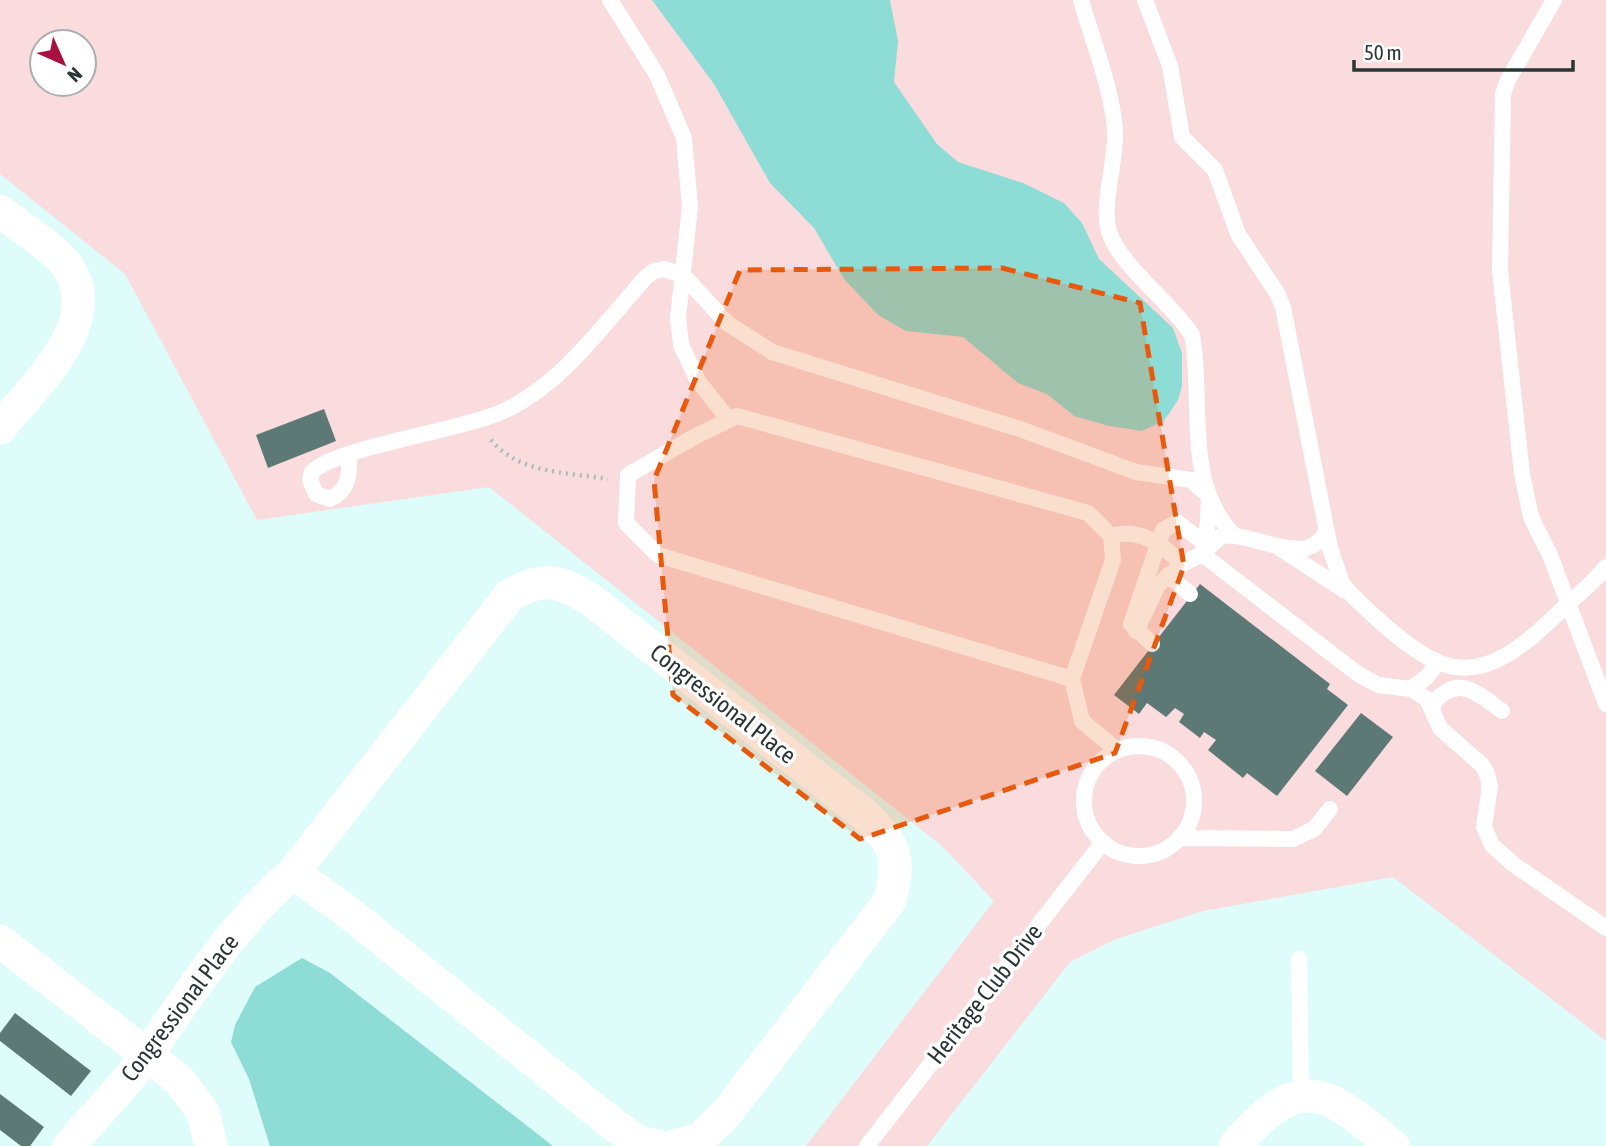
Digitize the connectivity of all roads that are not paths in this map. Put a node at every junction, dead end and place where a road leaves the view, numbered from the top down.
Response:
1 (610, 0) edge
2 (1081, 0) edge
3 (1145, 0) edge
4 (1554, 0) edge
5 (0, 211) edge
6 (683, 275) junction
7 (729, 420) junction
8 (0, 428) edge
9 (349, 455) dead end
10 (1209, 496) junction
11 (1326, 530) junction
12 (1234, 534) junction
13 (1111, 536) junction
14 (1158, 543) junction
15 (1275, 546) junction
16 (1203, 549) junction
17 (1182, 564) junction
18 (1606, 566) edge
19 (1168, 575) junction
20 (1190, 594) dead end
21 (1359, 601) junction
22 (1567, 605) junction
23 (1136, 631) junction
24 (1152, 644) dead end
25 (1438, 662) junction
26 (1459, 667) junction
27 (1072, 679) junction
28 (1461, 687) junction
29 (1411, 689) junction
30 (1606, 704) edge
31 (1432, 709) junction
32 (1502, 711) dead end
33 (1117, 750) junction
34 (1330, 809) dead end
35 (1179, 838) junction
36 (1103, 842) junction
37 (293, 873) junction
38 (1606, 928) edge
39 (0, 941) edge
40 (1299, 959) dead end
41 (148, 1054) junction
42 (1301, 1097) junction
43 (69, 1146) edge
44 (211, 1146) edge
45 (657, 1146) edge
46 (675, 1146) edge
47 (867, 1146) edge
48 (1234, 1146) edge
49 (1393, 1146) edge

1 - 6 lane
2 - 10 lane
3 - 11 lane
4 - 22 lane
5 - 8 street
6 - 7 lane
6 - 9 lane
6 - 10 lane
7 - 13 lane
7 - 27 lane
10 - 12 lane
10 - 16 lane
11 - 15 lane
11 - 21 lane
12 - 15 lane
12 - 16 lane
13 - 14 lane
13 - 27 lane
14 - 16 lane
14 - 17 lane
14 - 23 lane
15 - 21 lane
16 - 17 lane
16 - 29 lane
17 - 19 lane
18 - 22 lane
19 - 20 lane
19 - 23 lane
21 - 25 lane
22 - 26 lane
22 - 30 lane
23 - 24 lane
25 - 26 lane
25 - 29 lane
26 - 28 lane
27 - 33 lane
28 - 31 lane
28 - 32 lane
29 - 31 lane
31 - 38 lane
33 - 35 lane
33 - 36 lane
34 - 35 lane
35 - 36 lane
36 - 47 lane, Heritage Club Drive
37 - 41 street, Congressional Place
37 - 45 street
37 - 46 street, Congressional Place
39 - 41 street
40 - 42 lane
41 - 43 street, Congressional Place
41 - 44 street
42 - 48 street
42 - 49 street

